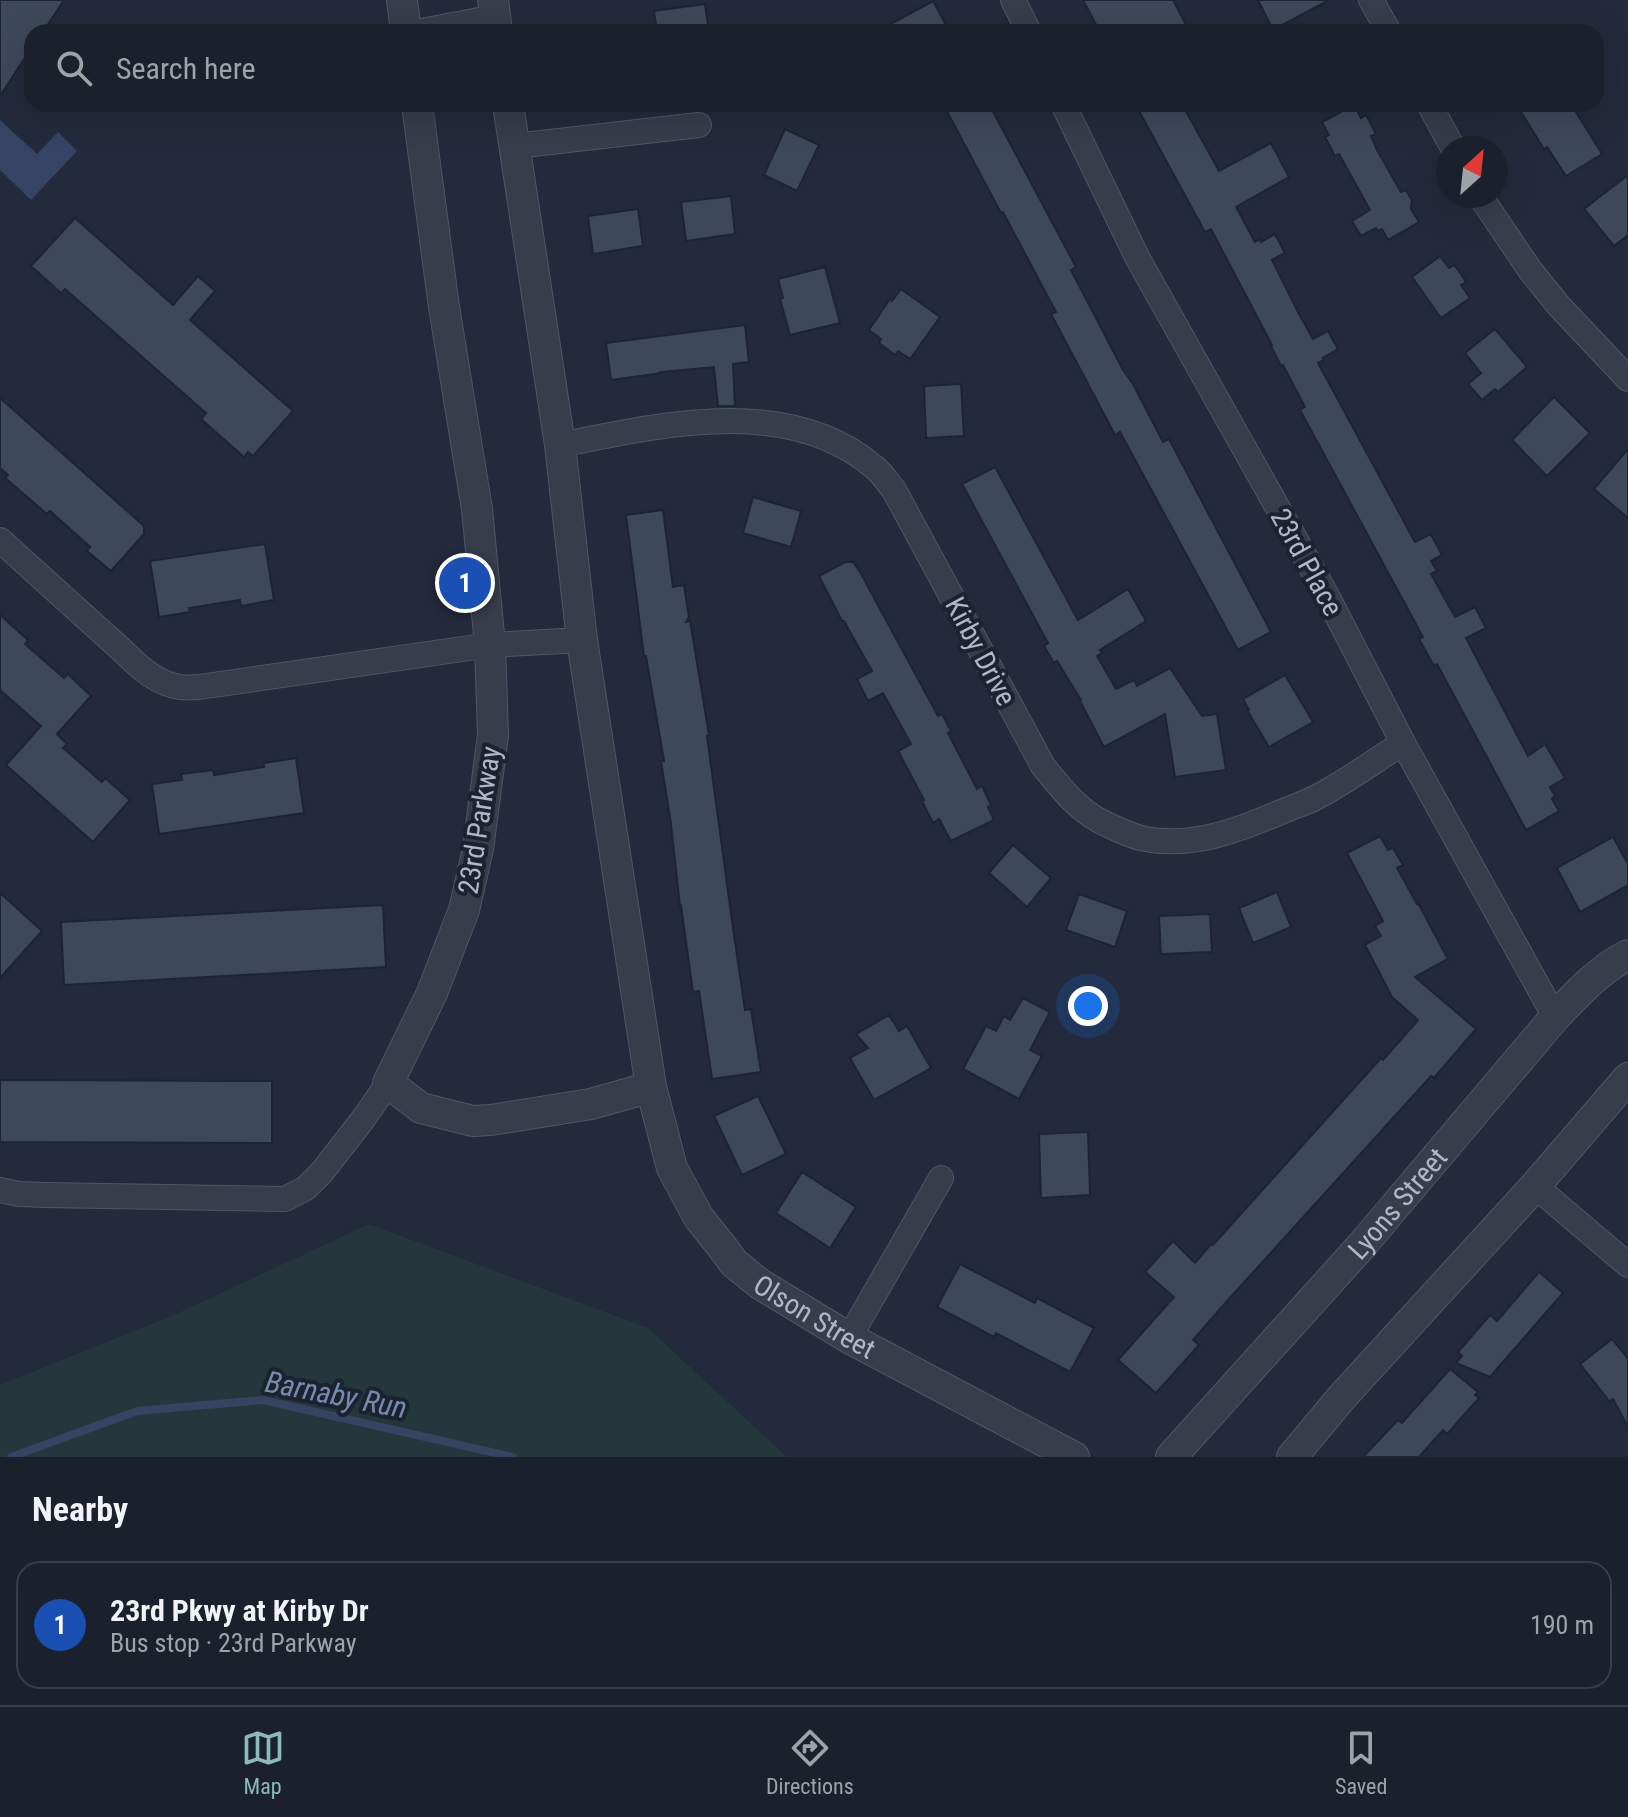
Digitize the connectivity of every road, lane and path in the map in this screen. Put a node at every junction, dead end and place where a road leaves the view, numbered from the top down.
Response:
1 (402, 0) edge
2 (1013, 0) edge
3 (1371, 0) edge
4 (495, 16) edge
5 (405, 24) edge
6 (456, 24) edge
7 (1025, 24) edge
8 (1384, 24) edge
9 (418, 112) edge
10 (509, 112) edge
11 (1067, 112) edge
12 (1433, 112) edge
13 (699, 125) dead end
14 (1446, 136) edge
15 (515, 146) junction
16 (1488, 208) edge
17 (1628, 379) edge
18 (560, 445) junction
19 (0, 540) edge
20 (582, 640) junction
21 (490, 645) junction
22 (1403, 743) junction
23 (1628, 955) edge
24 (1555, 1017) junction
25 (1628, 1078) edge
26 (388, 1083) junction
27 (651, 1087) junction
28 (941, 1178) dead end
29 (1535, 1186) junction
30 (0, 1190) edge
31 (1628, 1265) edge
32 (849, 1338) junction
33 (1074, 1457) edge
34 (1171, 1457) edge
35 (1292, 1457) edge

1 - 5 street
2 - 7 street
3 - 8 street
4 - 6 street
9 - 21 street, 23rd Parkway
10 - 15 street
11 - 22 street, 23rd Place
12 - 14 street
13 - 15 street
15 - 18 street
16 - 17 street
18 - 20 street
18 - 22 street, Kirby Drive
19 - 21 street
20 - 21 street
20 - 27 street
21 - 26 street, 23rd Parkway
22 - 24 street, 23rd Place
23 - 24 street, Lyons Street
24 - 34 street, Lyons Street
25 - 29 street
26 - 27 street
26 - 30 street, 23rd Parkway
27 - 32 street, Olson Street
28 - 32 street
29 - 31 street
29 - 35 street
32 - 33 street, Olson Street

